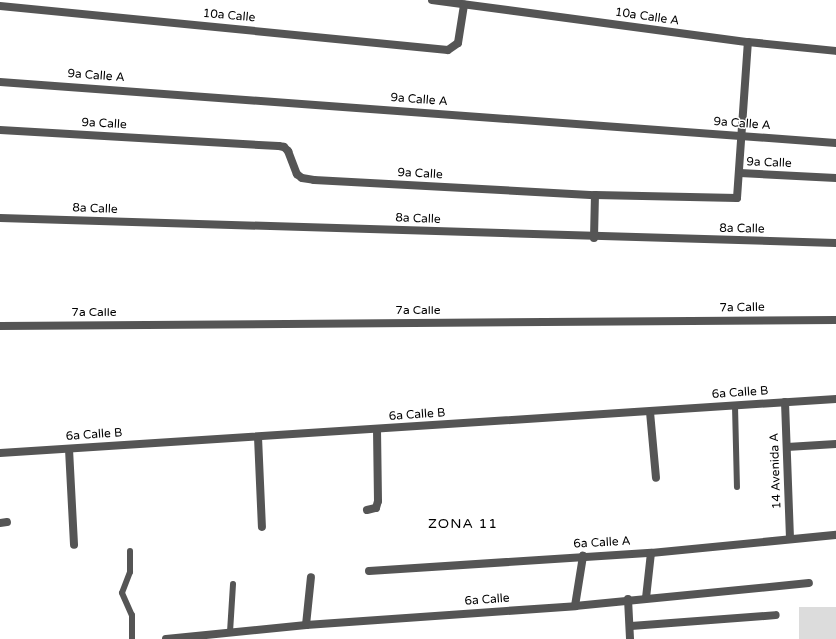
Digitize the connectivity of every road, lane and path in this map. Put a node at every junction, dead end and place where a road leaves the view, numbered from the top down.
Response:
1 (432, 0) edge
2 (464, 4) junction
3 (0, 6) edge
4 (748, 42) junction
5 (836, 51) edge
6 (0, 82) edge
7 (0, 130) edge
8 (742, 136) junction
9 (836, 143) edge
10 (740, 173) junction
11 (836, 178) edge
12 (595, 195) junction
13 (0, 218) edge
14 (594, 238) junction
15 (836, 243) edge
16 (836, 320) edge
17 (0, 326) edge
18 (836, 399) edge
19 (785, 402) junction
20 (735, 406) junction
21 (650, 412) junction
22 (377, 430) junction
23 (258, 438) junction
24 (836, 444) edge
25 (787, 447) junction
26 (69, 449) junction
27 (0, 453) edge
28 (656, 478) dead end
29 (737, 487) dead end
30 (367, 510) dead end
31 (262, 527) dead end
32 (836, 535) edge
33 (790, 539) junction
34 (74, 545) dead end
35 (130, 551) dead end
36 (651, 552) junction
37 (583, 556) junction
38 (369, 570) dead end
39 (311, 577) dead end
40 (808, 583) dead end
41 (234, 584) dead end
42 (646, 598) junction
43 (628, 599) junction
44 (575, 606) junction
45 (776, 615) dead end
46 (306, 625) junction
47 (631, 626) junction
48 (230, 632) junction
49 (132, 639) edge
50 (166, 639) edge
51 (630, 639) edge

1 - 2 street, 10a Calle A
2 - 3 street, 10a Calle
2 - 4 street, 10a Calle A
4 - 5 street, 10a Calle A
4 - 8 street
6 - 8 street, 9a Calle A
7 - 12 street, 9a Calle
8 - 9 street, 9a Calle A
8 - 10 street
10 - 11 street, 9a Calle
10 - 12 street, 9a Calle
12 - 14 street
13 - 14 street, 8a Calle
14 - 15 street, 8a Calle
16 - 17 street, 7a Calle
18 - 19 street, 6a Calle B
19 - 20 street, 6a Calle B
19 - 25 street, 14 Avenida A
20 - 21 street, 6a Calle B
20 - 29 lane
21 - 22 street, 6a Calle B
21 - 28 street
22 - 23 street, 6a Calle B
22 - 30 street
23 - 26 street, 6a Calle B
23 - 31 street
24 - 25 street
25 - 33 street, 14 Avenida A
26 - 27 street, 6a Calle B
26 - 34 street
32 - 33 street, 6a Calle A
33 - 36 street, 6a Calle A
35 - 49 lane
36 - 37 street, 6a Calle A
36 - 42 street
37 - 38 street, 6a Calle A
37 - 44 street
39 - 46 street
40 - 42 street, 6a Calle
41 - 48 lane
42 - 43 street, 6a Calle
43 - 44 street, 6a Calle
43 - 47 street
44 - 46 street, 6a Calle
45 - 47 street
46 - 48 street, 6a Calle
47 - 51 street
48 - 50 street, 6a Calle

